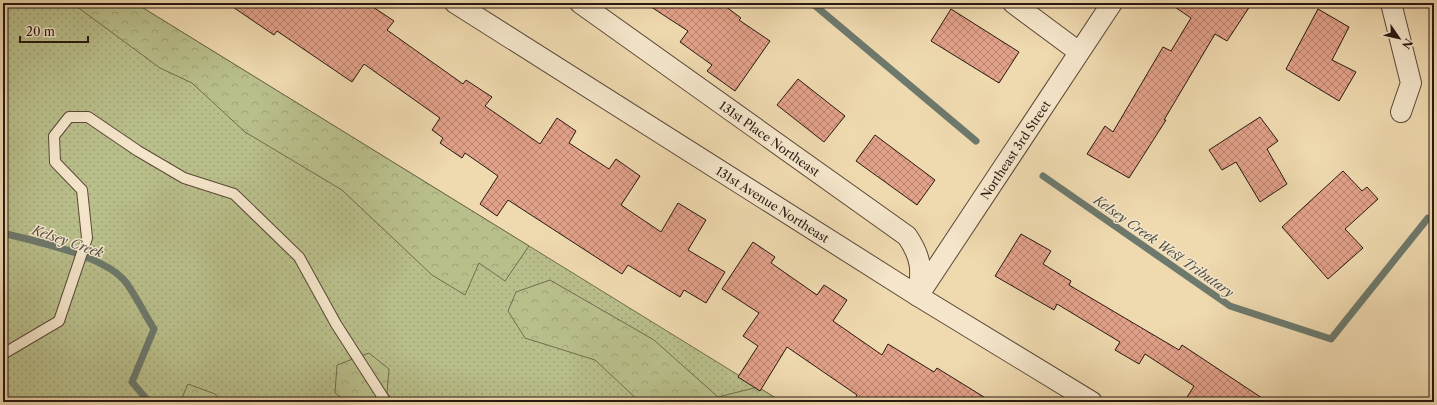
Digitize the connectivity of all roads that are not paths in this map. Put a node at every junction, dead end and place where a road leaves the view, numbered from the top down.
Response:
1 (455, 3) edge
2 (580, 3) edge
3 (1013, 3) edge
4 (1112, 3) edge
5 (1391, 3) edge
6 (1079, 52) junction
7 (1401, 112) dead end
8 (918, 296) junction
9 (3, 354) edge
10 (386, 402) edge
11 (1092, 402) edge

1 - 8 street, 131st Avenue Northeast
2 - 8 street, 131st Place Northeast
3 - 6 street
4 - 6 street, Northeast 3rd Street
5 - 7 street
6 - 8 street, Northeast 3rd Street
8 - 11 street, 131st Avenue Northeast
9 - 10 lane

